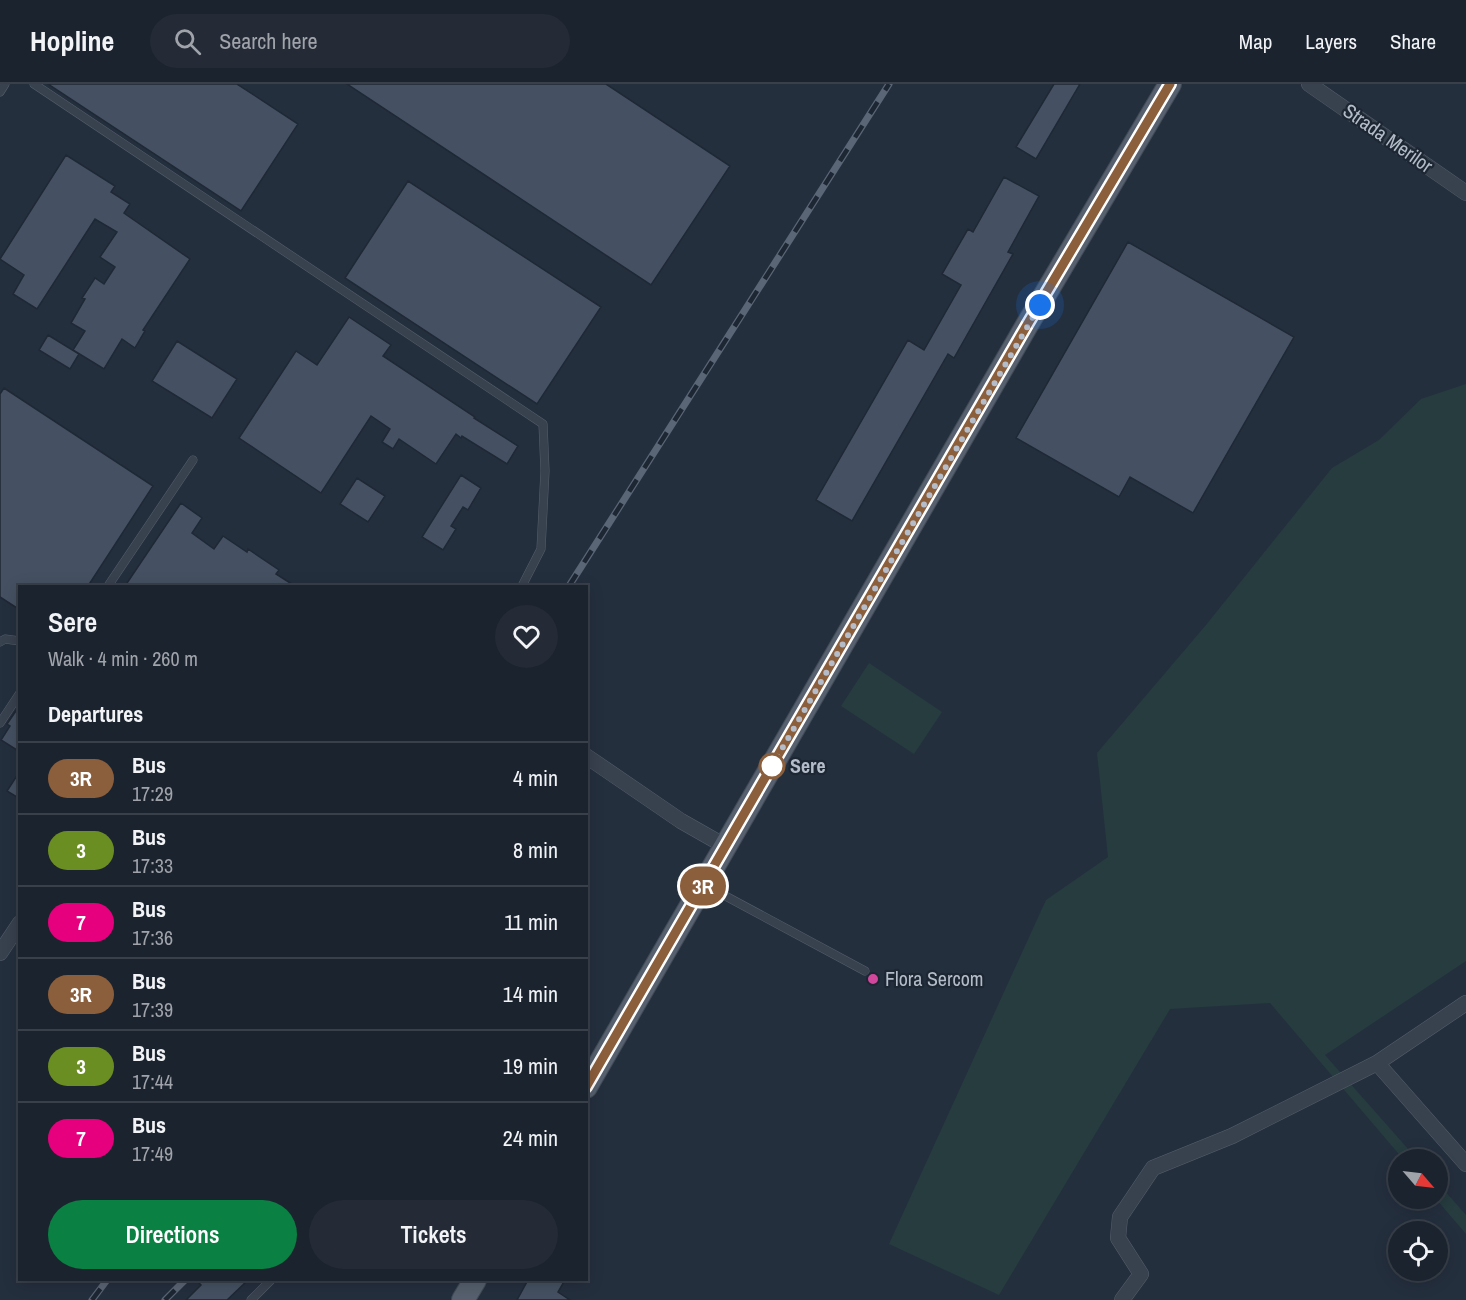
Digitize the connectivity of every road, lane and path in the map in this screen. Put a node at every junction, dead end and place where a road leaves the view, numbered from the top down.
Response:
1 (5, 84) edge
2 (34, 84) edge
3 (1170, 84) edge
4 (1309, 84) edge
5 (0, 92) edge
6 (1466, 193) edge
7 (193, 460) dead end
8 (109, 585) edge
9 (523, 585) edge
10 (0, 642) edge
11 (18, 642) edge
12 (18, 696) edge
13 (0, 723) edge
14 (588, 757) edge
15 (725, 846) junction
16 (704, 885) junction
17 (18, 927) edge
18 (0, 953) edge
19 (865, 971) dead end
20 (1466, 1003) edge
21 (1377, 1063) junction
22 (588, 1084) edge
23 (1466, 1164) edge
24 (271, 1281) edge
25 (474, 1281) edge
26 (251, 1300) edge
27 (464, 1300) edge
28 (1122, 1300) edge

1 - 5 lane
2 - 9 lane
3 - 15 main road
4 - 6 street, Strada Merilor
7 - 8 lane
10 - 11 lane
12 - 13 lane
14 - 15 street
15 - 16 main road
16 - 19 lane
16 - 22 main road
17 - 18 street
20 - 21 street
21 - 23 street
21 - 28 street
24 - 26 lane
25 - 27 main road

